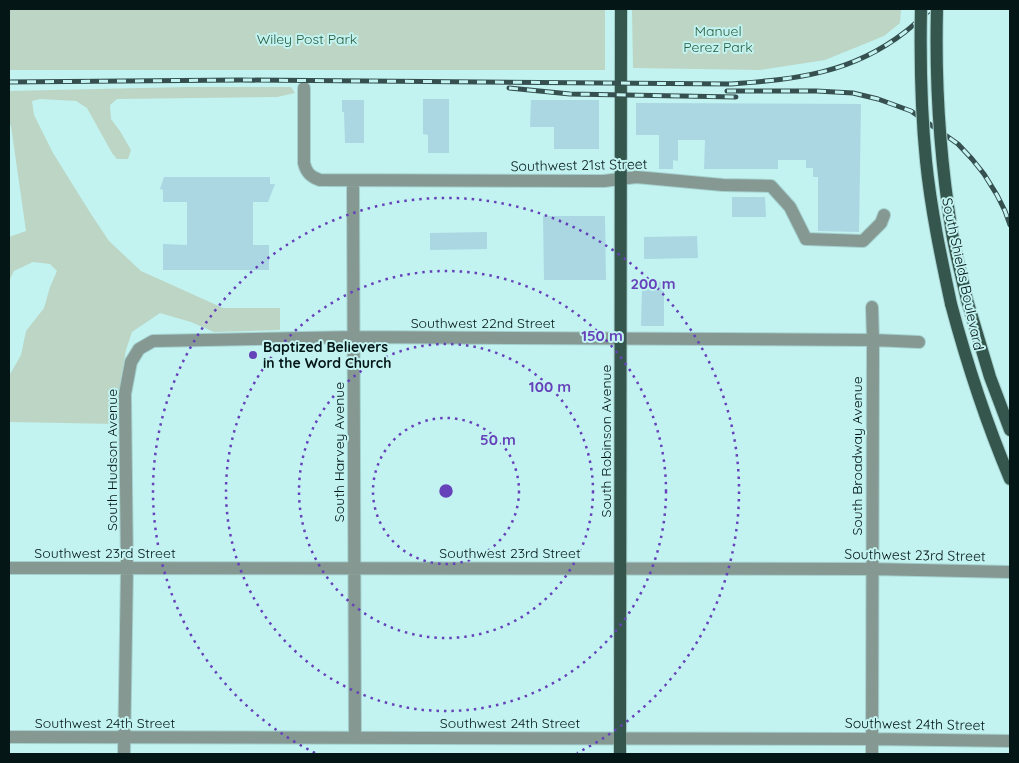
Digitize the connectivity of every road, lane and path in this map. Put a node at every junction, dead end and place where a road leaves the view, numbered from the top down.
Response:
1 (621, 9) edge
2 (921, 9) edge
3 (937, 9) edge
4 (304, 88) dead end
5 (621, 179) junction
6 (353, 181) junction
7 (884, 215) dead end
8 (872, 307) dead end
9 (354, 337) junction
10 (621, 339) junction
11 (873, 340) junction
12 (918, 342) dead end
13 (139, 349) joint
14 (1010, 430) edge
15 (1010, 479) edge
16 (9, 568) edge
17 (127, 568) junction
18 (354, 568) junction
19 (621, 568) junction
20 (872, 568) junction
21 (1010, 572) edge
22 (9, 737) edge
23 (124, 738) junction
24 (354, 738) junction
25 (872, 738) junction
26 (620, 739) junction
27 (1010, 741) edge
28 (124, 754) edge
29 (620, 754) edge
30 (872, 754) edge

1 - 5 main road, South Robinson Avenue
2 - 15 main road, South Shields Boulevard, bridge
3 - 14 main road, South Shields Boulevard, bridge
4 - 6 street
5 - 6 street, Southwest 21st Street
5 - 7 street, Southwest 21st Street
5 - 10 main road, South Robinson Avenue
6 - 9 street, South Harvey Avenue
8 - 11 street, South Broadway Avenue
9 - 10 street, Southwest 22nd Street
9 - 13 street, Southwest 22nd Street
9 - 18 street, South Harvey Avenue
10 - 11 street, Southwest 22nd Street
10 - 19 main road, South Robinson Avenue
11 - 12 street, Southwest 22nd Street
11 - 20 street, South Broadway Avenue
13 - 17 street, South Hudson Avenue
16 - 17 street, Southwest 23rd Street
17 - 18 street, Southwest 23rd Street
17 - 23 street, South Hudson Avenue
18 - 19 street, Southwest 23rd Street
18 - 24 street, South Harvey Avenue
19 - 20 street, Southwest 23rd Street
19 - 26 main road, South Robinson Avenue
20 - 21 street, Southwest 23rd Street
20 - 25 street, South Broadway Avenue
22 - 23 street, Southwest 24th Street
23 - 24 street, Southwest 24th Street
23 - 28 street, South Hudson Avenue
24 - 26 street, Southwest 24th Street
25 - 26 street, Southwest 24th Street
25 - 27 street, Southwest 24th Street
25 - 30 street, South Broadway Avenue
26 - 29 main road, South Robinson Avenue

